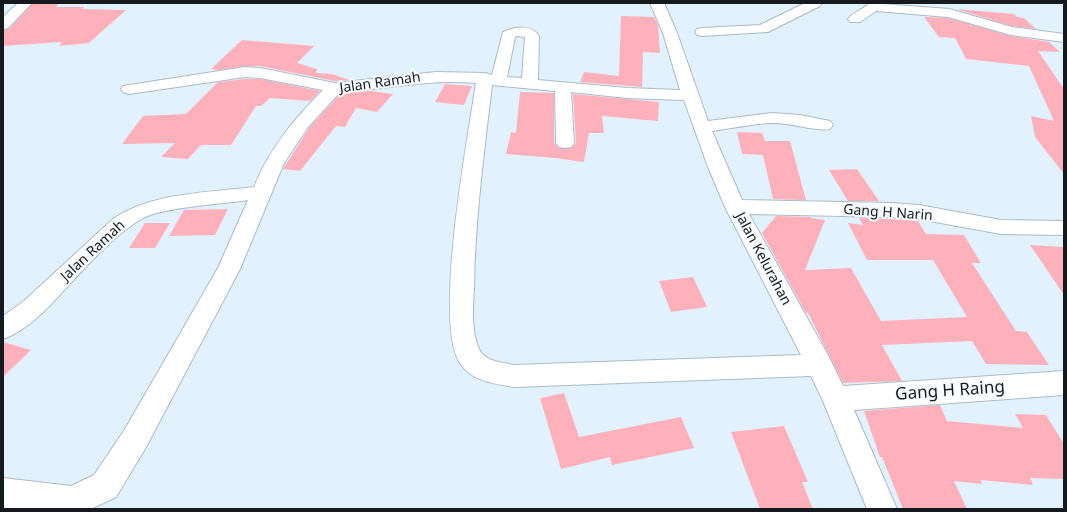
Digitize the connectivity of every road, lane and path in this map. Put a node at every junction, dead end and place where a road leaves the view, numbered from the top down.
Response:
1 (25, 3) edge
2 (657, 3) edge
3 (815, 3) edge
4 (875, 5) edge
5 (855, 19) dead end
6 (3, 25) edge
7 (702, 32) dead end
8 (1064, 38) edge
9 (492, 79) junction
10 (530, 83) junction
11 (563, 86) junction
12 (335, 88) junction
13 (129, 89) dead end
14 (690, 95) junction
15 (824, 125) dead end
16 (701, 127) junction
17 (565, 143) dead end
18 (262, 192) junction
19 (734, 207) junction
20 (1064, 228) edge
21 (3, 329) edge
22 (820, 365) junction
23 (1064, 383) edge
24 (836, 399) junction
25 (3, 493) edge
26 (882, 509) edge

1 - 6 street
2 - 14 street, Jalan Kelurahan
3 - 7 street
4 - 5 street
4 - 8 street
9 - 10 street, Jalan Ramah
9 - 10 street
9 - 12 street, Jalan Ramah
9 - 22 street
10 - 11 street, Jalan Ramah
11 - 14 street, Jalan Ramah
11 - 17 street
12 - 13 street
12 - 18 street, Jalan Ramah
14 - 16 street, Jalan Kelurahan
15 - 16 street
16 - 19 street, Jalan Kelurahan
18 - 21 street, Jalan Ramah
18 - 25 street
19 - 20 street, Gang H Narin
19 - 22 street, Jalan Kelurahan
22 - 24 street, Jalan Kelurahan
23 - 24 street, Gang H Raing
24 - 26 street, Jalan Kelurahan

